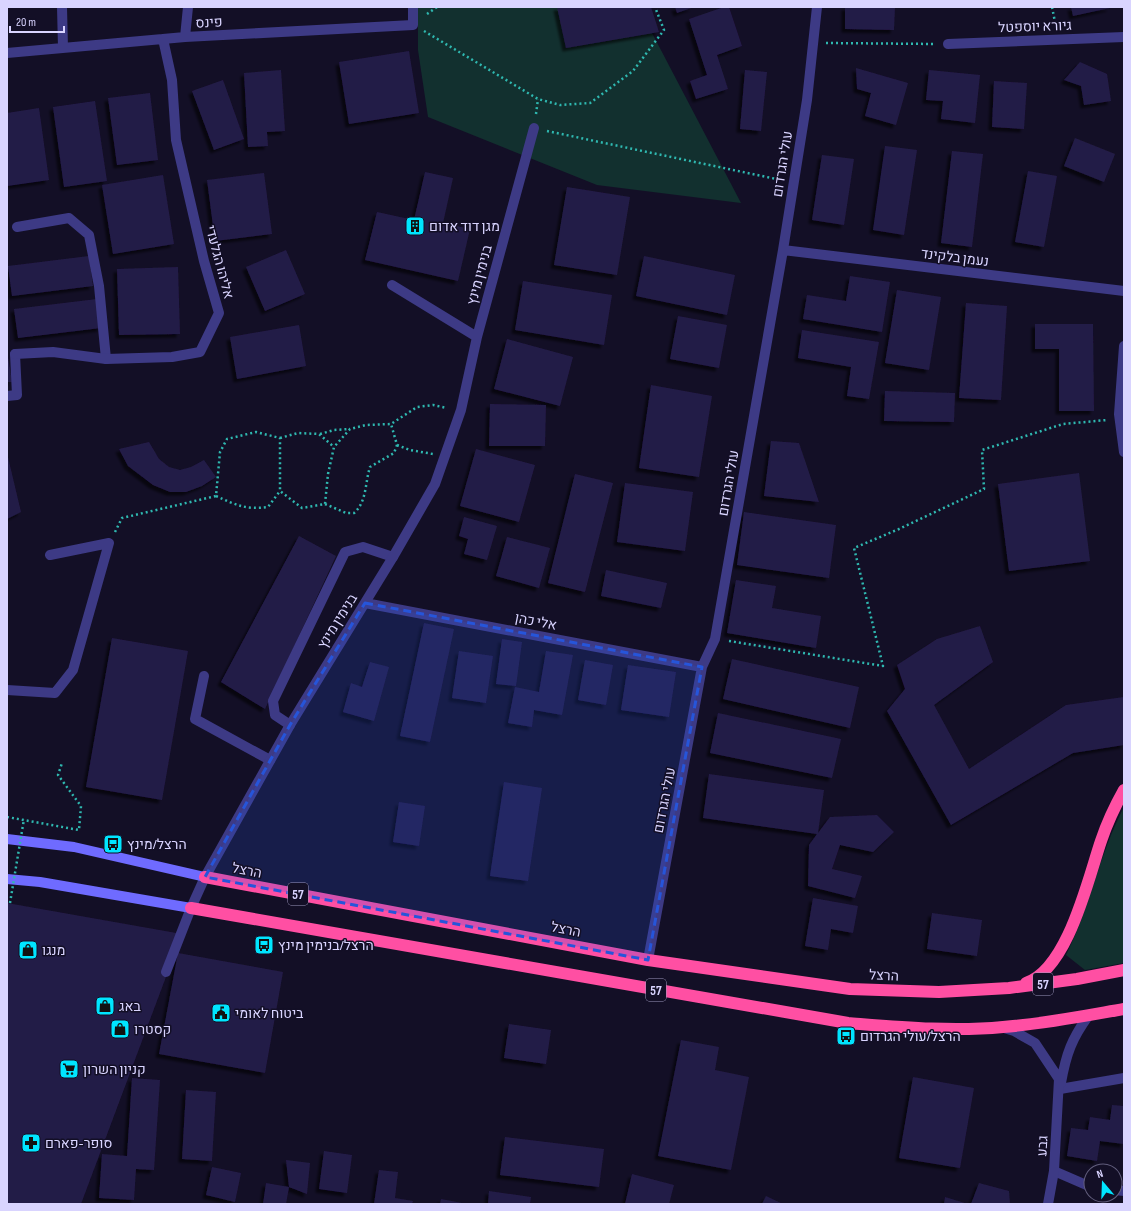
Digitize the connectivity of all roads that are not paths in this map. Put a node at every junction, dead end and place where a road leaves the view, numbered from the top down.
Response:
1 (62, 7) edge
2 (188, 7) edge
3 (413, 7) edge
4 (817, 7) edge
5 (185, 37) junction
6 (1124, 37) edge
7 (163, 39) junction
8 (948, 44) road end
9 (63, 48) junction
10 (7, 53) edge
11 (534, 128) road end
12 (17, 227) dead end
13 (783, 250) junction
14 (392, 285) dead end
15 (1124, 291) edge
16 (477, 336) junction
17 (1124, 346) edge
18 (106, 359) junction
19 (7, 396) edge
20 (1124, 452) edge
21 (50, 555) dead end
22 (394, 557) junction
23 (365, 603) junction
24 (702, 667) junction
25 (204, 676) dead end
26 (7, 690) edge
27 (290, 725) junction
28 (270, 760) junction
29 (1124, 790) edge
30 (7, 839) edge
31 (205, 877) junction
32 (7, 879) edge
33 (191, 908) junction
34 (648, 960) junction
35 (1124, 970) edge
36 (166, 972) dead end
37 (1009, 988) junction
38 (1124, 1009) edge
39 (1090, 1015) junction
40 (1002, 1027) junction
41 (1124, 1078) edge
42 (1060, 1089) junction
43 (1054, 1171) junction
44 (1083, 1184) edge
45 (1048, 1204) edge

1 - 9 street
2 - 5 street
3 - 5 street, פינס
4 - 13 street, עולי הגרדום
5 - 7 street, פינס
6 - 8 street, גיורא יוספטל
7 - 9 street, פינס
7 - 18 street, אליהו הגלעדי
9 - 10 street, פינס
11 - 16 street, בנימין מינץ
12 - 18 street
13 - 15 street, נעמן בלקינד
13 - 24 street, עולי הגרדום
14 - 16 street
16 - 22 street, בנימין מינץ
17 - 20 street
18 - 19 street, אליהו הגלעדי
21 - 26 street
22 - 23 street, בנימין מינץ
22 - 27 street
23 - 24 street, אלי כהן
23 - 27 street, בנימין מינץ
24 - 34 street, עולי הגרדום
25 - 28 street
27 - 28 street, בנימין מינץ
28 - 31 street, בנימין מינץ
29 - 37 highway
30 - 31 main road, הרצל
31 - 33 street, בנימין מינץ
31 - 34 highway, הרצל / 57
32 - 33 main road
33 - 36 street, בנימין מינץ
33 - 40 highway, 57
34 - 37 highway, הרצל / 57
35 - 37 highway, הרצל / 57
38 - 39 highway, 57
39 - 40 highway, 57
39 - 42 street, גבע
40 - 42 street, גבע
41 - 42 street
42 - 43 street, גבע
43 - 44 street
43 - 45 street, גבע

